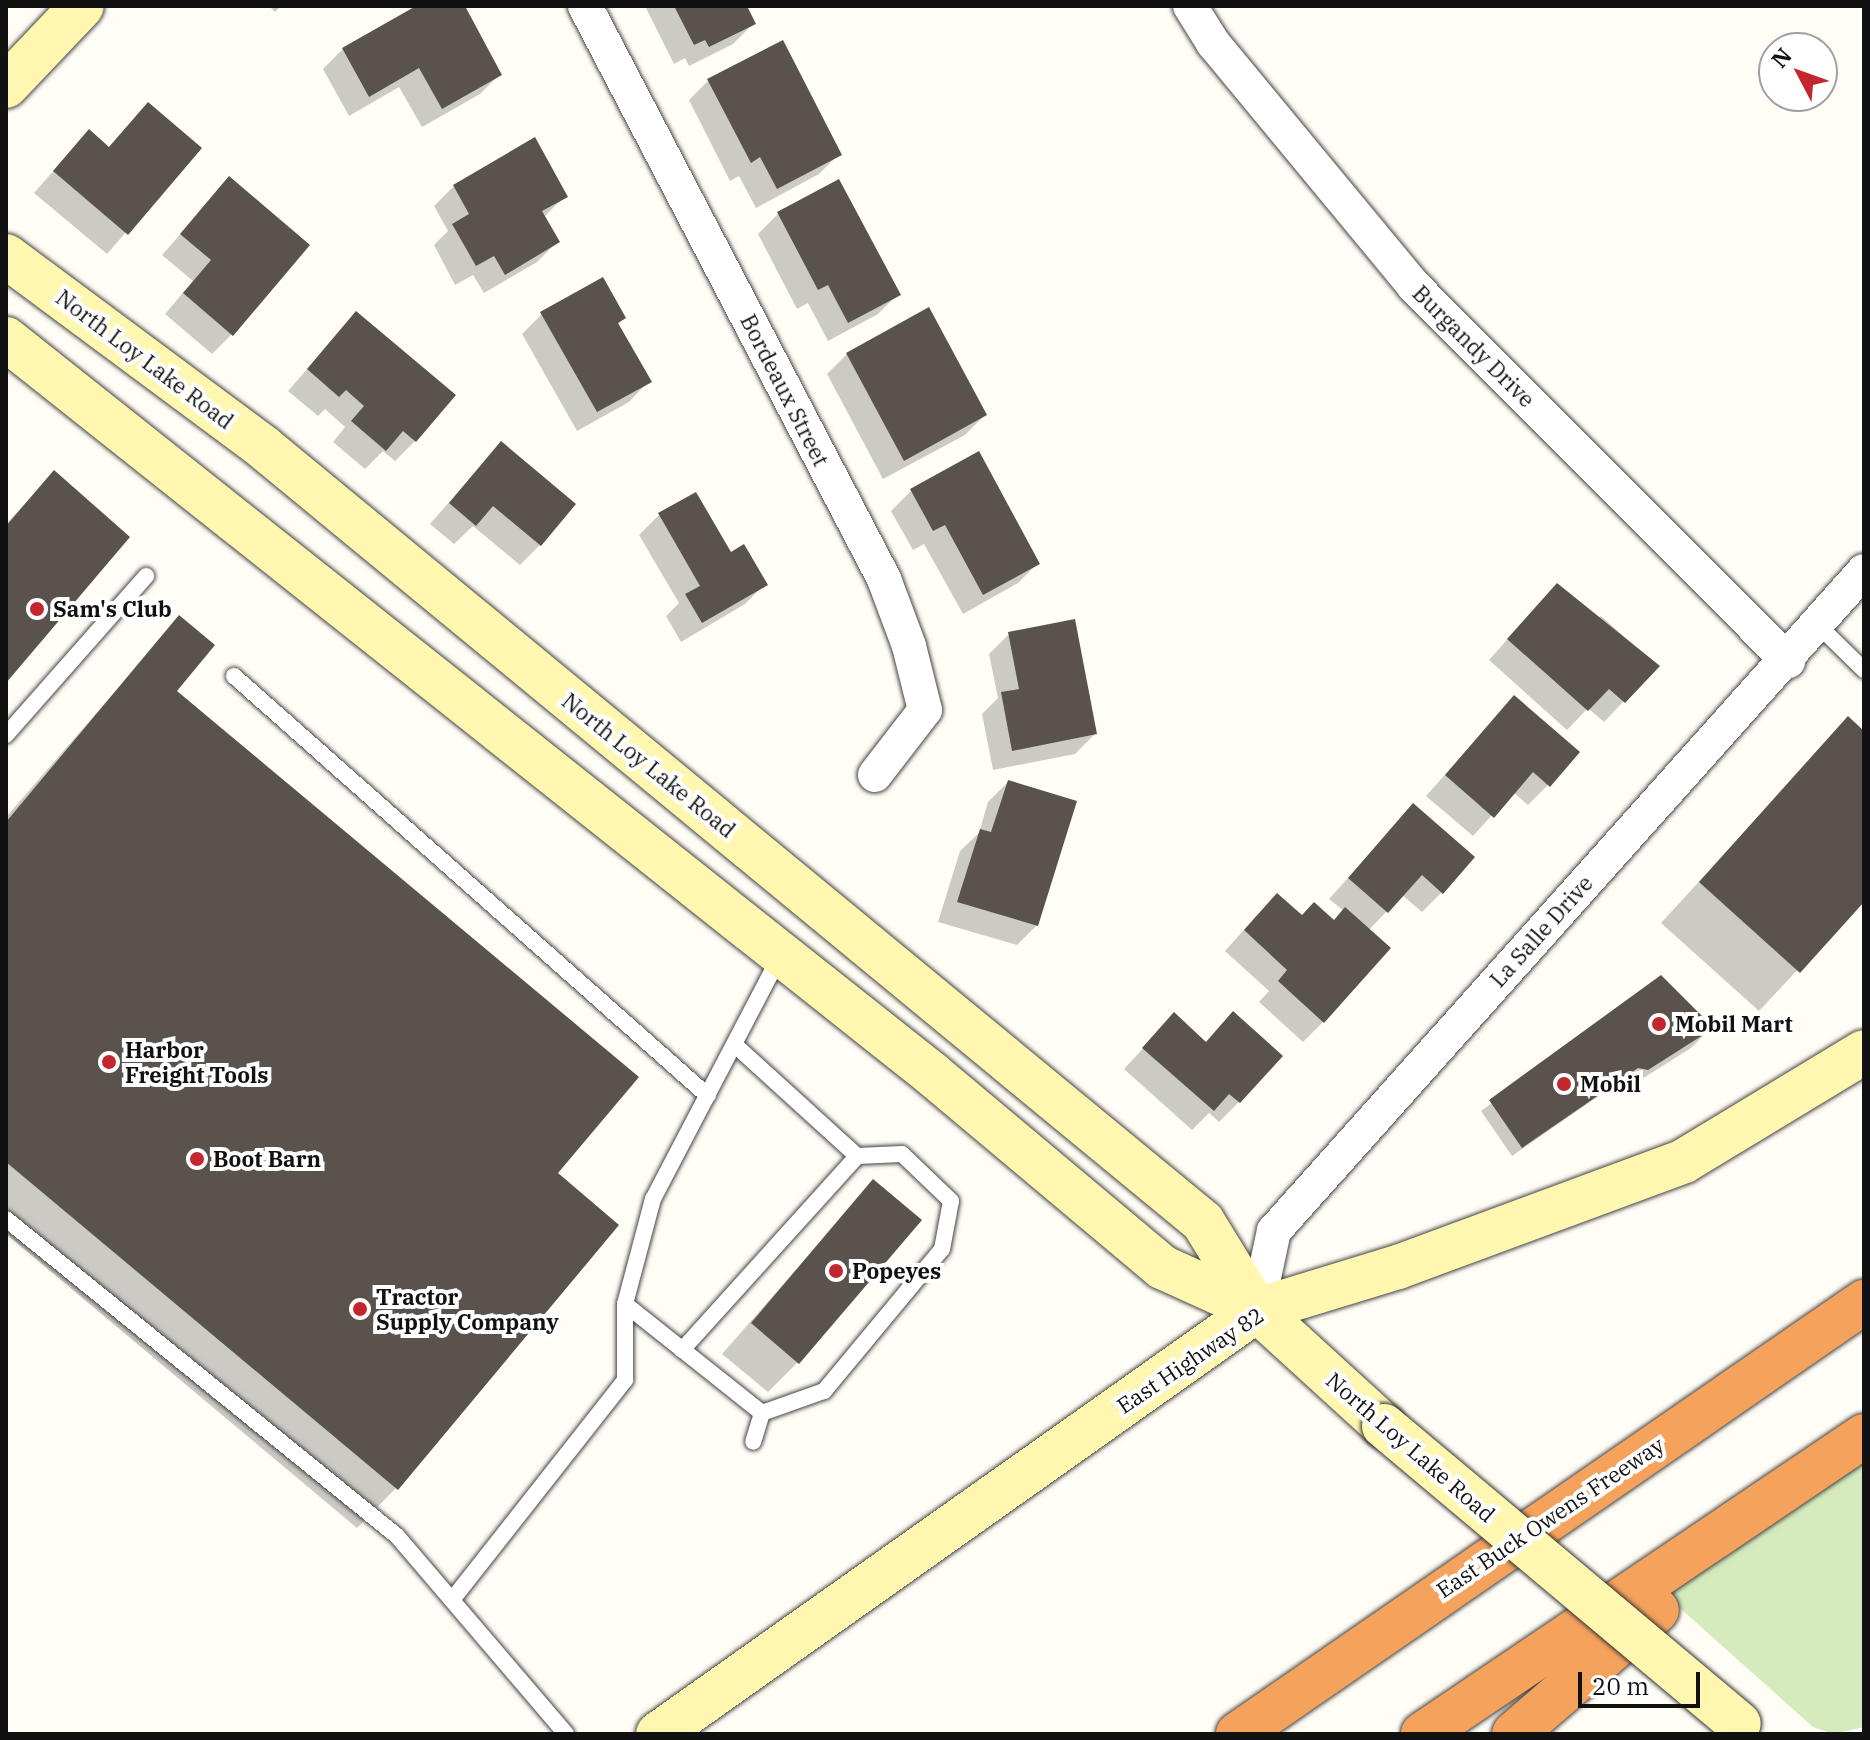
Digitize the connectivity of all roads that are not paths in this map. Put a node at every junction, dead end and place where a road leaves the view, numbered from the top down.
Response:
1 (585, 6) edge
2 (1190, 6) edge
3 (72, 9) edge
4 (6, 86) edge
5 (6, 256) edge
6 (6, 339) edge
7 (1864, 571) edge
8 (146, 576) dead end
9 (1818, 625) junction
10 (1788, 661) junction
11 (1864, 670) edge
12 (234, 676) dead end
13 (6, 735) edge
14 (875, 775) dead end
15 (781, 954) junction
16 (735, 1045) junction
17 (1864, 1052) edge
18 (708, 1096) junction
19 (857, 1156) junction
20 (6, 1219) edge
21 (1864, 1302) edge
22 (625, 1304) junction
23 (1257, 1310) junction
24 (682, 1350) junction
25 (762, 1413) junction
26 (1862, 1437) edge
27 (753, 1442) dead end
28 (452, 1600) junction
29 (1745, 1729) edge
30 (566, 1734) edge
31 (658, 1734) edge
32 (1238, 1734) edge
33 (1423, 1734) edge
34 (1514, 1734) edge

1 - 14 street, Bordeaux Street
2 - 10 street, Burgandy Drive
3 - 4 main road
5 - 23 main road, North Loy Lake Road
6 - 15 main road, North Loy Lake Road
7 - 9 street, La Salle Drive
8 - 13 lane
9 - 10 street, La Salle Drive
9 - 11 lane
10 - 23 street, La Salle Drive
12 - 18 lane
15 - 16 lane
15 - 23 main road, North Loy Lake Road
16 - 18 lane
16 - 19 lane
17 - 23 main road, East Highway 82
18 - 22 lane
19 - 24 lane
19 - 25 lane
20 - 28 lane
21 - 32 highway, East Buck Owens Freeway
22 - 24 lane
22 - 28 lane
23 - 29 main road, North Loy Lake Road, bridge
23 - 31 main road, East Highway 82
24 - 25 lane
25 - 27 lane
26 - 33 highway
26 - 34 highway
28 - 30 lane

